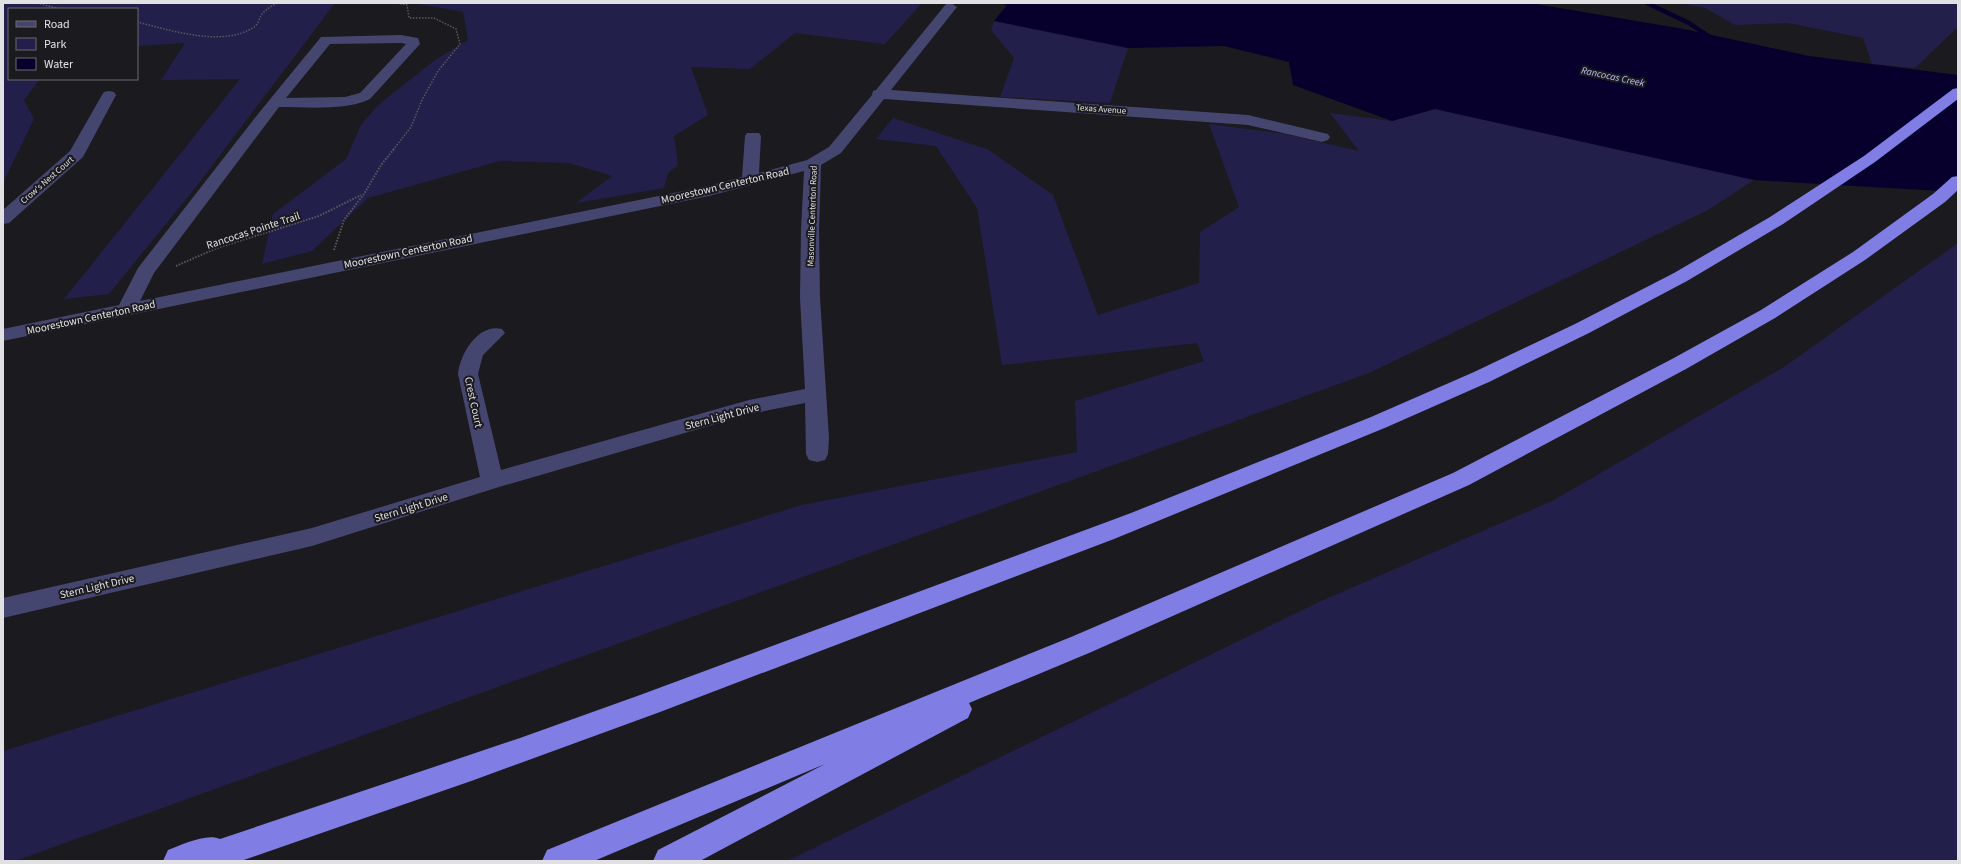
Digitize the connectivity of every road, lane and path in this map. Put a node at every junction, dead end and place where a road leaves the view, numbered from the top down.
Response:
1 (37, 3) edge
2 (276, 3) edge
3 (395, 3) edge
4 (950, 7) dead end
5 (54, 8) edge
6 (138, 22) edge
7 (1958, 92) edge
8 (878, 94) junction
9 (109, 95) dead end
10 (275, 103) junction
11 (753, 136) dead end
12 (1322, 137) dead end
13 (813, 163) junction
14 (750, 180) junction
15 (1958, 181) edge
16 (364, 194) junction
17 (3, 219) edge
18 (328, 268) junction
19 (145, 272) junction
20 (126, 310) junction
21 (495, 333) dead end
22 (3, 335) edge
23 (816, 394) junction
24 (817, 454) dead end
25 (492, 481) junction
26 (3, 608) edge
27 (1080, 645) junction
28 (275, 833) junction
29 (179, 861) edge
30 (200, 861) edge
31 (558, 861) edge
32 (669, 861) edge

1 - 5 path
2 - 6 path
3 - 16 path
4 - 8 street, Masonville Centerton Road
7 - 28 highway
8 - 12 street, Texas Avenue
8 - 13 street, Masonville Centerton Road
9 - 17 street, Crow's Nest Court
10 - 10 street
10 - 19 street
11 - 14 street
13 - 14 street, Moorestown Centerton Road
13 - 23 street, Masonville Centerton Road
14 - 18 street, Moorestown Centerton Road
15 - 27 highway
16 - 18 path
16 - 19 path, Rancocas Pointe Trail
18 - 20 street, Moorestown Centerton Road
19 - 20 street
20 - 22 street, Moorestown Centerton Road
21 - 25 street, Crest Court
23 - 24 street, Masonville Centerton Road
23 - 25 street, Stern Light Drive
25 - 26 street, Stern Light Drive
27 - 31 highway
27 - 32 highway
28 - 29 highway
28 - 30 highway

